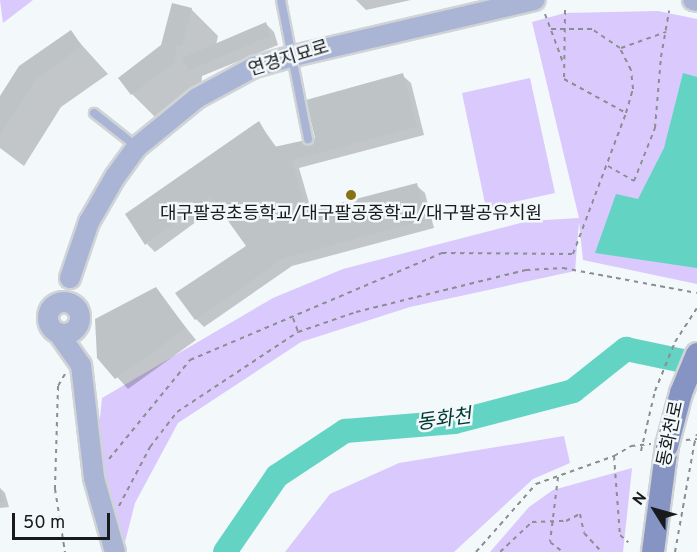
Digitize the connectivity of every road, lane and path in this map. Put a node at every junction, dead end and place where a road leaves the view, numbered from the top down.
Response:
1 (281, 0) edge
2 (540, 7) edge
3 (565, 10) dead end
4 (669, 10) dead end
5 (567, 27) junction
6 (549, 29) junction
7 (666, 32) junction
8 (620, 48) junction
9 (294, 56) junction
10 (566, 68) junction
11 (94, 113) dead end
12 (626, 113) junction
13 (308, 139) dead end
14 (137, 147) junction
15 (608, 165) junction
16 (697, 293) edge
17 (67, 304) junction
18 (697, 308) edge
19 (293, 318) junction
20 (67, 332) junction
21 (298, 332) junction
22 (697, 354) edge
23 (72, 359) junction
24 (697, 434) edge
25 (641, 451) dead end
26 (94, 477) junction
27 (558, 477) junction
28 (119, 508) dead end
29 (552, 521) junction
30 (628, 542) dead end
31 (65, 552) edge
32 (115, 552) edge
33 (476, 552) edge
34 (500, 552) edge
35 (563, 552) edge
36 (602, 552) edge
37 (653, 552) edge
38 (675, 552) edge

1 - 9 lane
2 - 6 path
2 - 9 street, 연경지묘로
3 - 5 path
4 - 7 path
5 - 6 path
5 - 8 path
5 - 10 path
6 - 10 path
7 - 8 path
7 - 15 path
8 - 12 path
9 - 13 lane
9 - 14 street, 연경지묘로
10 - 12 path
11 - 14 lane
12 - 15 path
14 - 17 street, 연경지묘로
15 - 19 path
16 - 21 path
17 - 20 street
17 - 20 street
18 - 25 path, bridge
19 - 21 path
19 - 26 path
20 - 23 street
21 - 28 path
22 - 37 main road, 동화천로, bridge
23 - 26 street
23 - 31 path
24 - 38 path, bridge
26 - 32 street
27 - 29 path
27 - 30 path
27 - 33 path
29 - 34 path
29 - 35 path
29 - 36 path

